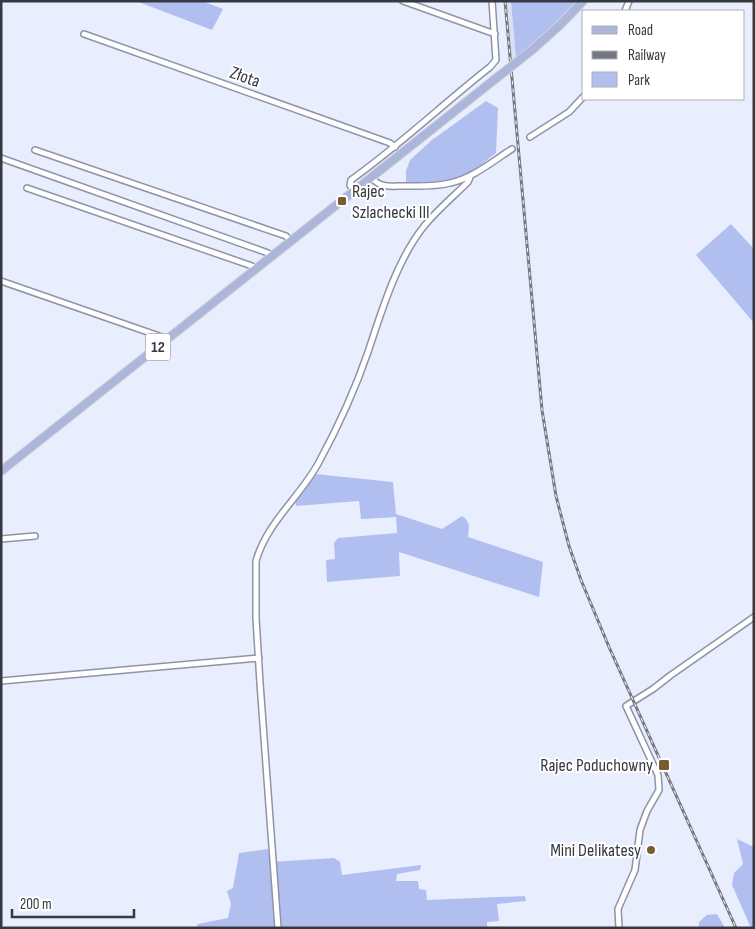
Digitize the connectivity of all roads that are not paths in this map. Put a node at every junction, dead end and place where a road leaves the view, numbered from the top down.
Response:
1 (403, 1) edge
2 (492, 1) edge
3 (583, 1) edge
4 (84, 34) dead end
5 (495, 34) junction
6 (582, 98) edge
7 (530, 137) dead end
8 (395, 147) junction
9 (512, 149) dead end
10 (35, 150) dead end
11 (1, 158) edge
12 (471, 175) junction
13 (372, 178) junction
14 (27, 188) dead end
15 (354, 192) junction
16 (291, 242) junction
17 (272, 257) junction
18 (256, 269) junction
19 (1, 281) edge
20 (166, 341) junction
21 (1, 471) edge
22 (34, 536) dead end
23 (1, 539) edge
24 (754, 617) edge
25 (258, 658) junction
26 (1, 681) edge
27 (278, 928) edge
28 (619, 928) edge

1 - 5 street
2 - 5 street
3 - 13 main road, 12, bridge
4 - 8 street, Złota
5 - 8 street
6 - 7 street
8 - 15 street
9 - 12 street
10 - 16 street
11 - 17 street
12 - 13 street
12 - 25 street
13 - 15 main road, 12
14 - 18 street
15 - 16 main road, 12
16 - 17 main road, 12
17 - 18 main road, 12
18 - 20 main road, 12
19 - 20 street
20 - 21 main road, 12
22 - 23 street
24 - 28 street
25 - 26 street
25 - 27 street

